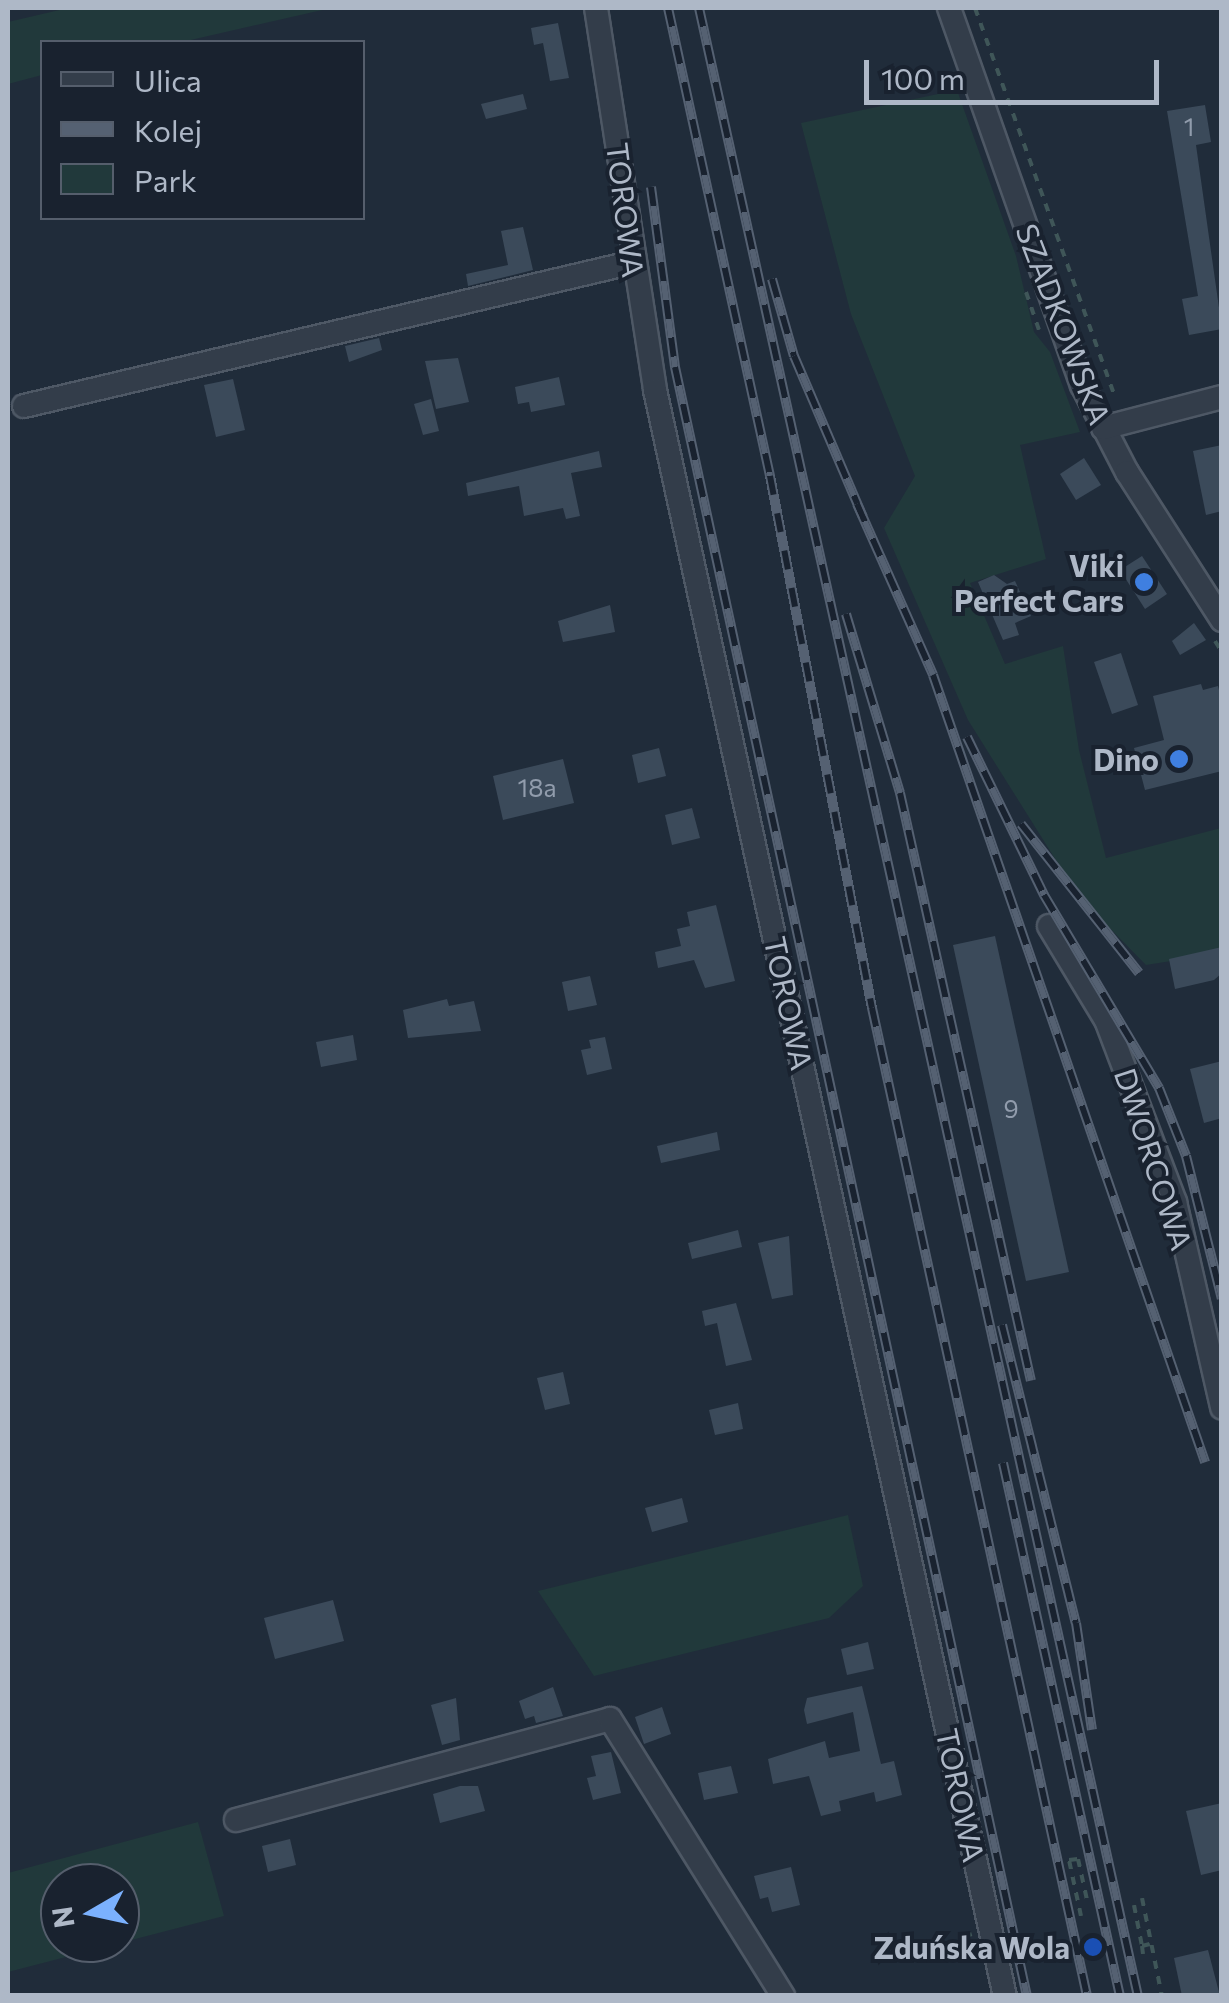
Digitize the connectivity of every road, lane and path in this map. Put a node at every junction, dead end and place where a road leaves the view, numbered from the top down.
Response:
1 (596, 8) edge
2 (949, 8) edge
3 (975, 8) edge
4 (630, 263) junction
5 (1114, 394) dead end
6 (1222, 397) edge
7 (24, 406) dead end
8 (1103, 428) junction
9 (1222, 620) edge
10 (1049, 926) dead end
11 (1222, 1408) edge
12 (236, 1820) dead end
13 (1142, 1898) dead end
14 (1087, 1900) dead end
15 (1134, 1905) dead end
16 (1081, 1916) dead end
17 (1150, 1944) junction
18 (1142, 1946) junction
19 (1143, 1954) dead end
20 (783, 1996) edge
21 (1004, 1996) edge
22 (1162, 1996) edge

1 - 4 street, TOROWA
2 - 8 street, SZADKOWSKA
3 - 5 path
4 - 7 street
4 - 21 street, TOROWA
6 - 8 street
8 - 9 street, SZADKOWSKA
10 - 11 street, DWORCOWA
12 - 20 street
13 - 17 path
14 - 16 path
15 - 18 path
17 - 18 path
17 - 22 path
18 - 19 path

